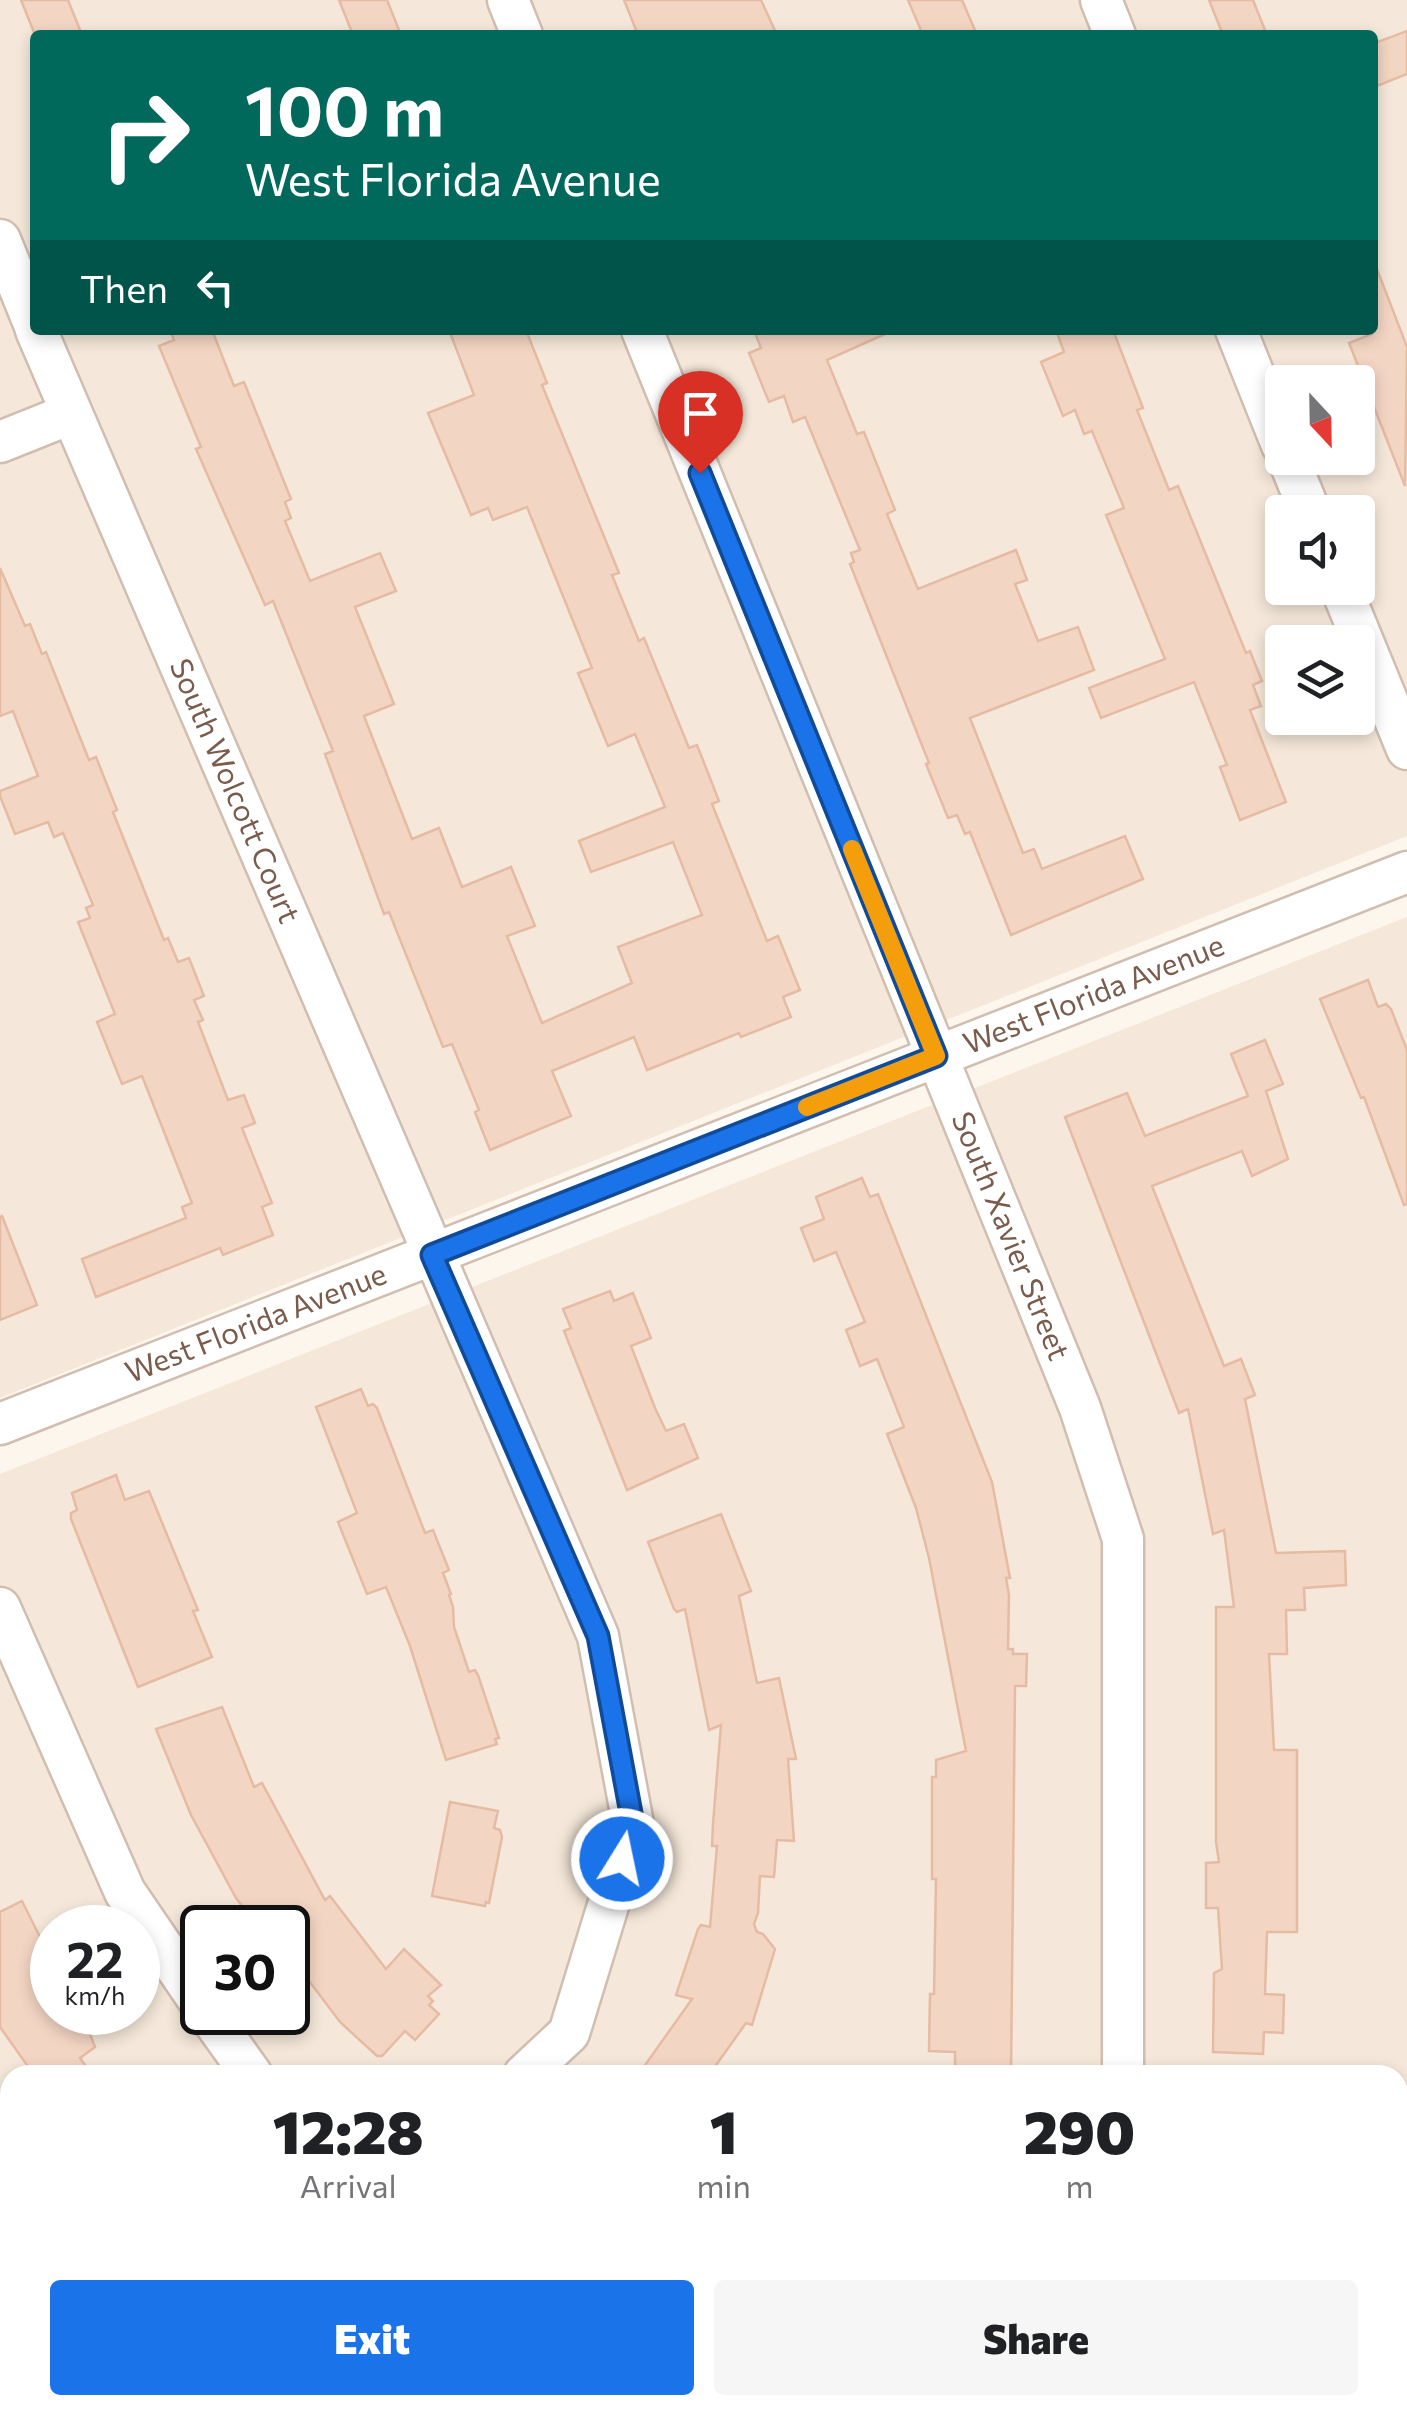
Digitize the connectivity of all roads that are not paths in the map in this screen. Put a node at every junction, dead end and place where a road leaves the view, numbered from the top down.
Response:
1 (508, 0) edge
2 (1100, 0) edge
3 (520, 30) edge
4 (1113, 30) edge
5 (0, 240) edge
6 (30, 313) edge
7 (39, 335) edge
8 (644, 335) edge
9 (1238, 335) edge
10 (1265, 402) edge
11 (70, 414) junction
12 (0, 442) edge
13 (1348, 605) edge
14 (1407, 749) edge
15 (1407, 872) edge
16 (936, 1056) junction
17 (432, 1255) junction
18 (0, 1424) edge
19 (0, 1608) edge
20 (180, 1973) edge
21 (224, 2035) edge
22 (245, 2065) edge
23 (534, 2065) edge
24 (1124, 2065) edge

1 - 3 street
2 - 4 street
5 - 6 street, South Wolcott Court
7 - 11 street, South Wolcott Court
8 - 16 street, South Xavier Street
9 - 10 street
11 - 12 street
11 - 17 street, South Wolcott Court
13 - 14 street
15 - 16 street, West Florida Avenue
16 - 17 street, West Florida Avenue
16 - 24 street, South Xavier Street
17 - 18 street, West Florida Avenue
17 - 23 street, South Wolcott Court
19 - 20 street
21 - 22 street

